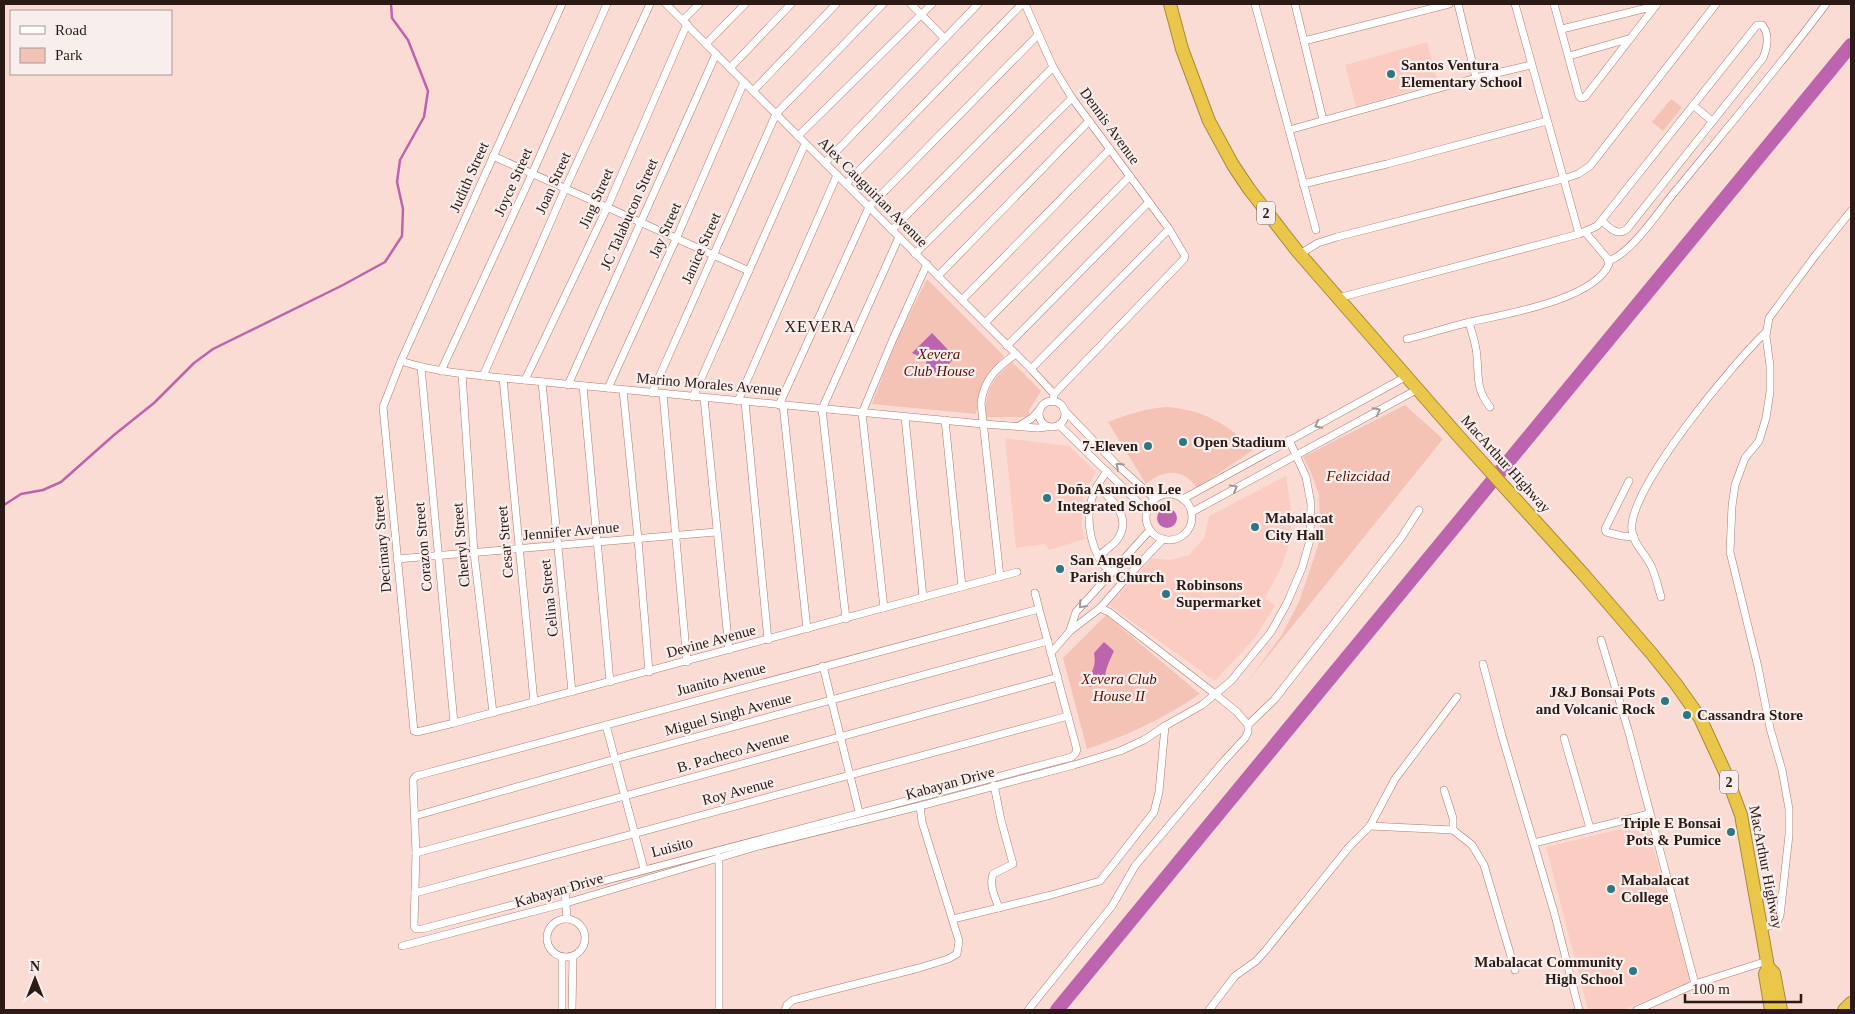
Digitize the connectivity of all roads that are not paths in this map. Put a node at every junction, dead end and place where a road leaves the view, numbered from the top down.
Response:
1 (562, 4) edge
2 (607, 4) edge
3 (650, 4) edge
4 (666, 4) edge
5 (698, 4) edge
6 (745, 4) edge
7 (791, 4) edge
8 (836, 4) edge
9 (883, 4) edge
10 (911, 4) edge
11 (932, 4) edge
12 (978, 4) edge
13 (1024, 4) edge
14 (1170, 4) edge
15 (1255, 4) edge
16 (1294, 4) edge
17 (1449, 4) edge
18 (1458, 4) edge
19 (1515, 4) edge
20 (1556, 4) edge
21 (1716, 4) edge
22 (1826, 4) edge
23 (1656, 5) edge
24 (922, 14) junction
25 (685, 22) junction
26 (1562, 29) junction
27 (1038, 35) junction
28 (944, 38) junction
29 (1628, 39) junction
30 (1304, 41) junction
31 (706, 44) junction
32 (716, 54) junction
33 (1569, 56) junction
34 (1531, 65) junction
35 (1053, 67) junction
36 (730, 68) junction
37 (1476, 78) junction
38 (744, 82) junction
39 (753, 91) junction
40 (1072, 98) junction
41 (1693, 105) junction
42 (776, 114) junction
43 (1323, 120) junction
44 (1089, 121) junction
45 (1547, 121) junction
46 (1712, 121) junction
47 (1289, 130) junction
48 (798, 136) junction
49 (805, 144) junction
50 (1110, 149) junction
51 (494, 156) junction
52 (825, 163) junction
53 (532, 174) junction
54 (837, 175) junction
55 (1130, 176) junction
56 (1563, 180) junction
57 (846, 184) junction
58 (1303, 184) junction
59 (565, 189) junction
60 (1149, 202) junction
61 (869, 207) junction
62 (607, 208) junction
63 (1851, 211) edge
64 (1602, 221) junction
65 (640, 223) junction
66 (1169, 229) junction
67 (892, 230) junction
68 (1316, 230) dead end
69 (1582, 233) junction
70 (899, 237) junction
71 (676, 239) junction
72 (916, 254) junction
73 (1300, 254) junction
74 (713, 255) junction
75 (1608, 261) junction
76 (927, 264) junction
77 (749, 271) junction
78 (938, 276) junction
79 (1338, 298) junction
80 (962, 300) junction
81 (1469, 322) junction
82 (985, 323) junction
83 (1766, 332) junction
84 (1407, 339) dead end
85 (1008, 346) junction
86 (1016, 354) junction
87 (400, 361) junction
88 (421, 367) junction
89 (1031, 369) junction
90 (441, 371) junction
91 (462, 374) junction
92 (483, 376) junction
93 (1407, 376) junction
94 (503, 378) junction
95 (525, 380) junction
96 (542, 382) junction
97 (568, 384) junction
98 (583, 386) junction
99 (608, 388) junction
100 (1418, 389) junction
101 (623, 390) junction
102 (652, 393) junction
103 (663, 394) junction
104 (1054, 394) junction
105 (692, 397) junction
106 (704, 398) junction
107 (742, 401) junction
108 (1053, 402) junction
109 (781, 405) junction
110 (1490, 407) dead end
111 (1040, 408) junction
112 (822, 409) junction
113 (1064, 410) junction
114 (862, 413) junction
115 (905, 417) junction
116 (945, 420) junction
117 (983, 424) junction
118 (1059, 425) junction
119 (1048, 426) junction
120 (1017, 427) junction
121 (1289, 440) junction
122 (1296, 454) junction
123 (1107, 471) junction
124 (1629, 481) dead end
125 (1097, 486) junction
126 (1155, 499) junction
127 (1183, 499) junction
128 (1419, 510) dead end
129 (1147, 511) junction
130 (1192, 512) junction
131 (1150, 530) junction
132 (716, 532) junction
133 (675, 536) junction
134 (1634, 537) junction
135 (638, 539) junction
136 (1163, 539) junction
137 (598, 542) junction
138 (557, 546) junction
139 (520, 549) junction
140 (474, 553) junction
141 (438, 556) junction
142 (1098, 556) junction
143 (397, 559) junction
144 (1017, 572) dead end
145 (1111, 573) junction
146 (1000, 577) junction
147 (962, 587) junction
148 (1035, 593) dead end
149 (924, 597) junction
150 (1661, 597) dead end
151 (884, 608) junction
152 (1100, 608) junction
153 (1039, 609) junction
154 (846, 619) junction
155 (807, 629) junction
156 (1070, 631) junction
157 (768, 640) junction
158 (1601, 640) dead end
159 (1048, 641) junction
160 (729, 650) junction
161 (1051, 653) junction
162 (686, 662) junction
163 (1483, 664) dead end
164 (823, 666) junction
165 (649, 672) junction
166 (1058, 677) junction
167 (610, 682) junction
168 (572, 692) junction
169 (1215, 694) junction
170 (1457, 697) dead end
171 (832, 700) junction
172 (534, 702) junction
173 (493, 713) junction
174 (1068, 716) junction
175 (454, 723) junction
176 (606, 725) junction
177 (1248, 725) junction
178 (1165, 726) junction
179 (413, 728) joint
180 (840, 736) junction
181 (1564, 738) dead end
182 (616, 759) junction
183 (851, 775) junction
184 (413, 780) joint
185 (994, 785) junction
186 (1444, 790) dead end
187 (626, 797) junction
188 (920, 806) junction
189 (859, 812) junction
190 (1649, 814) junction
191 (415, 816) junction
192 (1370, 826) junction
193 (1590, 828) junction
194 (1453, 830) junction
195 (635, 832) junction
196 (1534, 843) junction
197 (416, 853) junction
198 (719, 857) junction
199 (644, 869) junction
200 (565, 890) junction
201 (415, 893) junction
202 (566, 903) junction
203 (999, 908) junction
204 (567, 919) junction
205 (953, 919) junction
206 (1762, 928) junction
207 (402, 946) dead end
208 (573, 956) junction
209 (562, 957) junction
210 (1768, 964) junction
211 (1515, 970) dead end
212 (1695, 984) junction
213 (562, 986) junction
214 (573, 986) junction
215 (1851, 1003) edge
216 (562, 1010) edge
217 (572, 1010) edge
218 (719, 1010) edge
219 (785, 1010) edge
220 (1028, 1010) edge
221 (1209, 1010) edge
222 (1579, 1010) edge
223 (1637, 1010) edge
224 (1771, 1010) edge
225 (1781, 1010) edge
226 (1844, 1010) edge

1 - 51 street, Judith Street
2 - 53 street, Joyce Street
3 - 59 street, Joan Street
4 - 25 street, Alex Cauguirian Avenue
5 - 25 street, Jing Street
6 - 31 street
7 - 36 street
8 - 39 street
9 - 42 street
10 - 24 street
11 - 24 street
12 - 28 street
13 - 27 street, Dennis Avenue
13 - 57 street
14 - 73 highway, MacArthur Highway / 2
15 - 47 street
16 - 30 street
17 - 30 street
18 - 37 street
19 - 34 street
20 - 26 street
21 - 56 street
22 - 75 street
23 - 26 street
23 - 29 street
24 - 28 street
24 - 48 street
25 - 31 street, Alex Cauguirian Avenue
25 - 62 street, Jing Street
26 - 33 street
27 - 35 street, Dennis Avenue
27 - 61 street
28 - 52 street
29 - 33 street
29 - 33 street
30 - 43 street
31 - 32 street, Alex Cauguirian Avenue
32 - 36 street, Alex Cauguirian Avenue
32 - 65 street, JC Talabucon Street
34 - 37 street
34 - 45 street
35 - 40 street, Dennis Avenue
35 - 67 street
36 - 38 street, Alex Cauguirian Avenue
37 - 43 street
38 - 39 street, Alex Cauguirian Avenue
38 - 71 street, Jay Street
39 - 42 street, Alex Cauguirian Avenue
40 - 44 street, Dennis Avenue
40 - 72 street
41 - 46 street
41 - 46 street
41 - 64 street
42 - 48 street, Alex Cauguirian Avenue
42 - 74 street, Janice Street
43 - 47 street
44 - 50 street, Dennis Avenue
44 - 78 street
45 - 56 street
45 - 58 street
46 - 64 street
47 - 58 street
48 - 49 street, Alex Cauguirian Avenue
49 - 52 street, Alex Cauguirian Avenue
49 - 77 street
50 - 55 street, Dennis Avenue
50 - 80 street
51 - 53 street
51 - 87 street, Judith Street
52 - 54 street, Alex Cauguirian Avenue
53 - 59 street
53 - 90 street, Joyce Street
54 - 57 street, Alex Cauguirian Avenue
54 - 107 street
55 - 60 street, Dennis Avenue
55 - 82 street
56 - 69 street
56 - 73 street
57 - 61 street, Alex Cauguirian Avenue
58 - 68 street
59 - 62 street
59 - 92 street, Joan Street
60 - 66 street, Dennis Avenue
60 - 85 street
61 - 67 street, Alex Cauguirian Avenue
61 - 109 street
62 - 65 street
62 - 95 street, Jing Street
63 - 83 street
64 - 69 street
65 - 71 street
65 - 97 street, JC Talabucon Street
66 - 89 street
66 - 104 street, Dennis Avenue
67 - 70 street, Alex Cauguirian Avenue
69 - 75 street
69 - 79 street
70 - 72 street, Alex Cauguirian Avenue
70 - 112 street
71 - 74 street
71 - 99 street, Jay Street
72 - 76 street, Alex Cauguirian Avenue
73 - 79 highway, MacArthur Highway / 2
74 - 77 street
74 - 102 street, Janice Street
75 - 81 street
76 - 78 street, Alex Cauguirian Avenue
76 - 114 street
77 - 105 street
78 - 80 street, Alex Cauguirian Avenue
79 - 93 highway, MacArthur Highway / 2
80 - 82 street, Alex Cauguirian Avenue
81 - 84 street
81 - 110 street
82 - 85 street, Alex Cauguirian Avenue
83 - 134 street
83 - 206 street
85 - 86 street, Alex Cauguirian Avenue
86 - 89 street, Alex Cauguirian Avenue
86 - 117 street
87 - 88 street, Marino Morales Avenue
87 - 143 street, Decimary Street
88 - 90 street, Marino Morales Avenue
88 - 141 street, Corazon Street
89 - 104 street, Alex Cauguirian Avenue
90 - 91 street, Marino Morales Avenue
91 - 92 street, Marino Morales Avenue
91 - 140 street, Cherryl Street
92 - 94 street, Marino Morales Avenue
93 - 100 highway, MacArthur Highway / 2
93 -> 121 street
94 - 95 street, Marino Morales Avenue
94 - 139 street, Cesar Street
95 - 96 street, Marino Morales Avenue
96 - 97 street, Marino Morales Avenue
96 - 138 street, Celina Street
97 - 98 street, Marino Morales Avenue
98 - 99 street, Marino Morales Avenue
98 - 137 street
99 - 101 street, Marino Morales Avenue
122 -> 100 street
100 - 206 highway, MacArthur Highway / 2
101 - 102 street, Marino Morales Avenue
101 - 135 street
102 - 103 street, Marino Morales Avenue
103 - 105 street, Marino Morales Avenue
103 - 133 street
104 - 108 street
105 - 106 street, Marino Morales Avenue
106 - 107 street, Marino Morales Avenue
106 - 132 street
107 - 109 street, Marino Morales Avenue
107 - 157 street
108 - 111 street
108 - 113 street
109 - 112 street, Marino Morales Avenue
109 - 155 street
111 - 119 street
111 - 120 street
112 - 114 street, Marino Morales Avenue
112 - 154 street
113 - 118 street
126 -> 113 street
114 - 115 street, Marino Morales Avenue
114 - 151 street
115 - 116 street, Marino Morales Avenue
115 - 149 street
116 - 117 street, Marino Morales Avenue
116 - 147 street
117 - 120 street, Marino Morales Avenue
117 - 146 street
118 - 119 street
118 - 123 street
119 - 120 street, Marino Morales Avenue
121 - 122 street, Kabayan Drive
121 - 127 street
130 -> 122 street
122 - 169 street, Kabayan Drive
123 - 125 street
123 - 129 street
124 - 134 street
125 - 142 street
125 - 142 street
126 - 127 street
126 - 129 street
127 - 130 street
128 - 177 street
129 - 131 street
130 - 136 street
131 - 136 street
131 - 145 street
132 - 133 street, Jennifer Avenue
132 - 160 street
133 - 135 street, Jennifer Avenue
133 - 162 street
134 - 150 street
135 - 137 street, Jennifer Avenue
135 - 165 street
136 - 152 street
137 - 138 street, Jennifer Avenue
137 - 167 street
138 - 139 street, Jennifer Avenue
138 - 168 street, Celina Street
139 - 140 street, Jennifer Avenue
139 - 172 street, Cesar Street
140 - 141 street, Jennifer Avenue
140 - 173 street, Cherryl Street
141 - 143 street, Jennifer Avenue
141 - 175 street, Corazon Street
142 - 145 street
143 - 179 street, Decimary Street
144 - 146 street, Devine Avenue
145 -> 156 street
146 - 147 street, Devine Avenue
147 - 149 street, Devine Avenue
148 - 153 street
149 - 151 street, Devine Avenue
151 - 154 street, Devine Avenue
152 - 156 street
152 - 169 street
153 - 159 street
153 - 164 street, Juanito Avenue
154 - 155 street, Devine Avenue
155 - 157 street, Devine Avenue
156 - 161 street
157 - 160 street, Devine Avenue
158 - 190 street
159 - 161 street
159 - 171 street, Miguel Singh Avenue
160 - 162 street, Devine Avenue
161 - 166 street
162 - 165 street, Devine Avenue
163 - 196 street
164 - 171 street
164 - 176 street, Juanito Avenue
165 - 167 street, Devine Avenue
166 - 174 street
166 - 180 street, B. Pacheco Avenue
167 - 168 street, Devine Avenue
168 - 172 street, Devine Avenue
169 - 177 street
169 - 178 street, Kabayan Drive
170 - 192 street
171 - 180 street
171 - 182 street, Miguel Singh Avenue
172 - 173 street, Devine Avenue
173 - 175 street, Devine Avenue
174 - 183 street, Roy Avenue
174 - 189 street, Luisito
175 - 179 street, Devine Avenue
176 - 182 street
176 - 184 street, Juanito Avenue
177 - 220 street
178 - 185 street, Kabayan Drive
178 - 203 street
180 - 183 street
180 - 187 street, B. Pacheco Avenue
181 - 193 street
182 - 187 street
182 - 191 street, Miguel Singh Avenue
183 - 189 street
183 - 195 street, Roy Avenue
184 - 191 street, Luisito
185 - 188 street, Kabayan Drive
185 - 203 street
186 - 194 street
187 - 195 street
187 - 197 street, B. Pacheco Avenue
188 - 198 street, Kabayan Drive
188 - 205 street
189 - 199 street, Luisito
190 - 193 street
190 - 212 street
191 - 197 street, Luisito
192 - 194 street
192 - 221 street
193 - 196 street
194 - 211 street
195 - 199 street
195 - 201 street, Roy Avenue
196 - 222 street
197 - 201 street, Luisito
198 - 202 street, Kabayan Drive
198 - 218 street
199 - 200 street, Luisito
200 - 201 street, Luisito
200 - 202 street
202 - 204 street
202 - 207 street, Kabayan Drive
203 - 205 street
204 - 208 street
204 - 209 street
205 - 219 street
206 - 210 highway, MacArthur Highway / 2
208 - 209 street
208 - 214 street
209 - 213 street
210 - 212 street
210 - 224 highway, MacArthur Highway / 2
210 - 225 highway, MacArthur Highway / 2
212 - 223 street
213 - 214 street
213 - 216 street
214 - 217 street
215 - 226 highway

